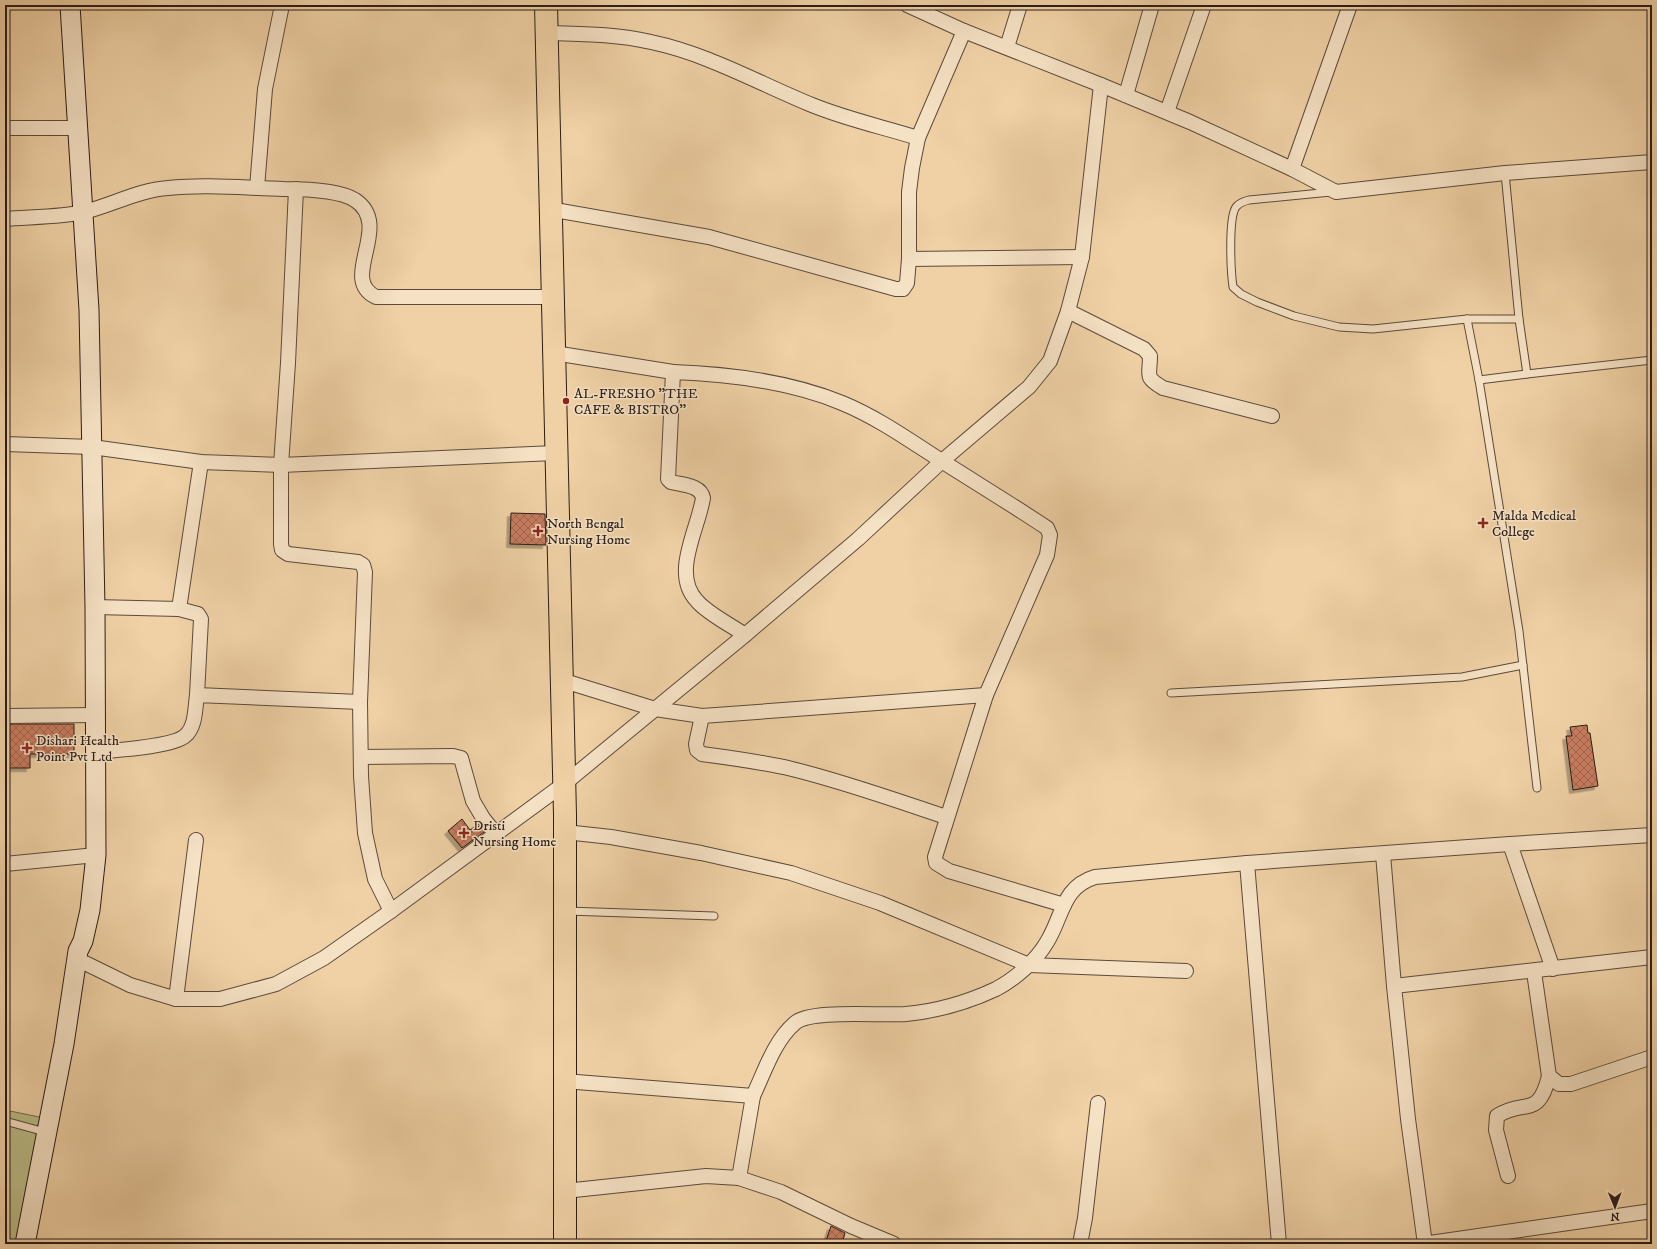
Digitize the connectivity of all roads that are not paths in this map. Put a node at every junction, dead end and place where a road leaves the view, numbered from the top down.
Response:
1 (70, 5) edge
2 (282, 5) edge
3 (546, 5) edge
4 (906, 5) edge
5 (1020, 5) edge
6 (1152, 5) edge
7 (1204, 5) edge
8 (1350, 5) edge
9 (964, 31) junction
10 (546, 33) junction
11 (1006, 47) junction
12 (1101, 84) junction
13 (1126, 95) junction
14 (1167, 112) junction
15 (5, 128) edge
16 (78, 128) junction
17 (918, 138) junction
18 (1652, 162) edge
19 (1292, 169) junction
20 (1505, 173) junction
21 (257, 188) junction
22 (296, 189) junction
23 (1336, 192) junction
24 (549, 209) junction
25 (83, 212) junction
26 (5, 219) edge
27 (1082, 257) junction
28 (909, 259) junction
29 (553, 297) junction
30 (1068, 311) junction
31 (1467, 318) junction
32 (1519, 319) junction
33 (554, 353) junction
34 (1652, 360) edge
35 (673, 372) junction
36 (1527, 374) junction
37 (1479, 380) junction
38 (1272, 416) dead end
39 (5, 444) edge
40 (92, 448) junction
41 (556, 453) junction
42 (942, 461) junction
43 (201, 462) junction
44 (280, 466) junction
45 (95, 607) junction
46 (179, 609) junction
47 (745, 635) junction
48 (1523, 665) junction
49 (561, 680) junction
50 (1171, 693) dead end
51 (197, 695) junction
52 (986, 695) junction
53 (360, 702) junction
54 (655, 709) junction
55 (96, 715) junction
56 (5, 716) edge
57 (702, 716) junction
58 (96, 752) junction
59 (361, 757) junction
60 (564, 784) junction
61 (1537, 788) dead end
62 (946, 817) junction
63 (565, 832) junction
64 (495, 833) junction
65 (1652, 835) edge
66 (196, 840) dead end
67 (1510, 844) junction
68 (1383, 854) junction
69 (96, 855) junction
70 (1247, 863) junction
71 (5, 864) edge
72 (1064, 905) junction
73 (391, 911) junction
74 (565, 911) junction
75 (714, 916) dead end
76 (83, 941) junction
77 (1652, 957) edge
78 (85, 963) junction
79 (1029, 964) junction
80 (1553, 969) junction
81 (1186, 971) dead end
82 (1534, 972) junction
83 (1394, 986) junction
84 (176, 999) junction
85 (1652, 1057) edge
86 (1549, 1076) junction
87 (564, 1081) junction
88 (753, 1096) junction
89 (1098, 1103) dead end
90 (5, 1121) edge
91 (48, 1132) junction
92 (1508, 1176) dead end
93 (739, 1178) junction
94 (565, 1191) junction
95 (1652, 1211) edge
96 (25, 1244) edge
97 (37, 1244) edge
98 (565, 1244) edge
99 (893, 1244) edge
100 (1080, 1244) edge
101 (1279, 1244) edge
102 (1424, 1244) edge

1 - 16 street
2 - 21 street
3 - 10 main road
4 - 9 street
5 - 11 street
6 - 13 street
7 - 14 street
8 - 19 street
9 - 11 street
9 - 17 street
10 - 17 street
10 - 24 main road
11 - 12 street
12 - 13 street
12 - 27 street
13 - 14 street
14 - 19 street
15 - 16 street
16 - 25 street
17 - 28 street
18 - 20 street
19 - 23 street
20 - 23 street
20 - 32 lane
21 - 22 street
21 - 25 street
22 - 29 street
22 - 44 street
23 - 31 lane
24 - 28 street
24 - 29 main road
25 - 26 street
25 - 40 street
27 - 28 street
27 - 30 street
29 - 33 main road
30 - 38 street
30 - 42 street
31 - 32 lane
31 - 37 lane
32 - 36 lane
33 - 35 street
33 - 41 main road
34 - 36 lane
35 - 42 street
35 - 47 street
36 - 37 lane
37 - 48 lane
39 - 40 street
40 - 43 street
40 - 45 street
41 - 44 street
41 - 49 main road
42 - 47 street
42 - 52 street
43 - 44 street
43 - 46 street
44 - 53 street
45 - 46 street
45 - 55 street
46 - 51 street
47 - 54 street
48 - 50 lane
48 - 61 lane
49 - 54 street
49 - 60 main road
51 - 53 street
51 - 58 street
52 - 57 street
52 - 62 street
53 - 59 street
54 - 57 street
54 - 60 street
55 - 56 street
55 - 58 street
57 - 62 street
58 - 69 street
59 - 64 street
59 - 73 street
60 - 63 main road
60 - 64 street
62 - 72 street
63 - 74 main road
63 - 79 street
64 - 73 street
65 - 67 street
66 - 84 street
67 - 68 street
67 - 80 street
68 - 70 street
68 - 83 street
69 - 71 street
69 - 76 street
70 - 72 street
70 - 101 street
72 - 79 street
73 - 84 street
74 - 75 lane
74 - 87 main road
76 - 78 street
76 - 91 street
77 - 80 street
78 - 84 street
78 - 97 street
79 - 81 street
79 - 88 street
80 - 82 street
82 - 83 street
82 - 86 street
83 - 102 street
85 - 86 street
86 - 92 street
87 - 88 street
87 - 94 main road
88 - 93 street
89 - 100 street
90 - 91 lane
91 - 96 street
93 - 94 street
93 - 99 street
94 - 98 main road
95 - 102 street

